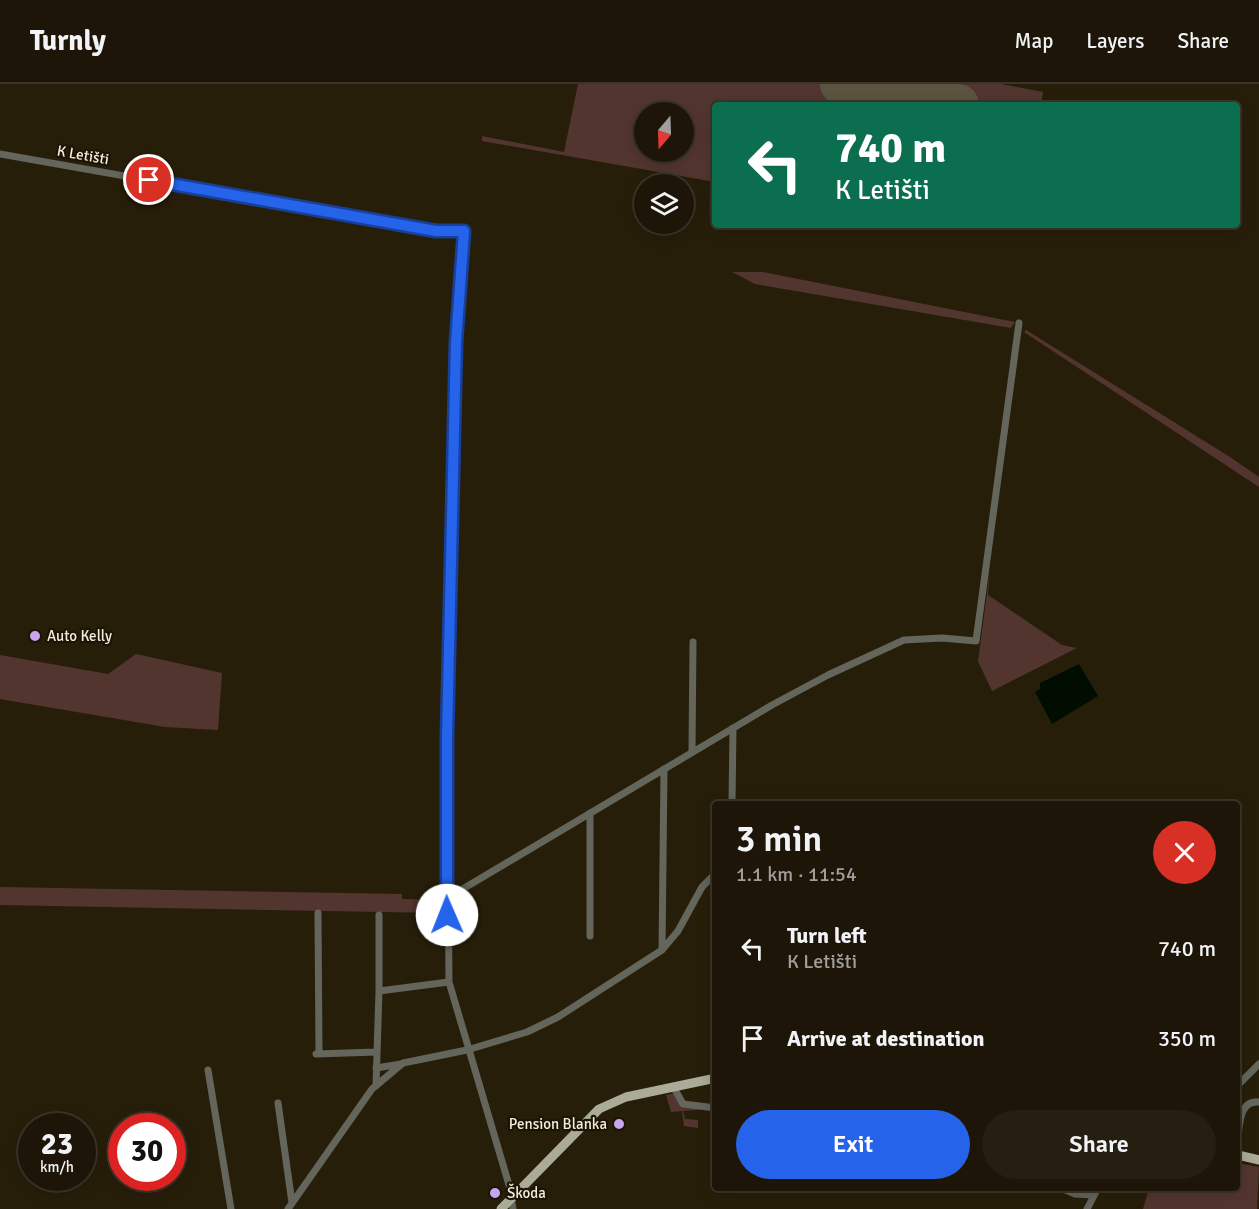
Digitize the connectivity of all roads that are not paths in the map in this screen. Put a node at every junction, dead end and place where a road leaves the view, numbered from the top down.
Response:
1 (0, 154) edge
2 (1019, 322) dead end
3 (693, 642) dead end
4 (733, 728) junction
5 (692, 752) junction
6 (664, 769) junction
7 (732, 801) edge
8 (590, 813) junction
9 (712, 878) edge
10 (447, 895) junction
11 (318, 914) dead end
12 (379, 915) dead end
13 (590, 936) dead end
14 (662, 950) junction
15 (449, 982) junction
16 (379, 991) junction
17 (467, 1050) junction
18 (376, 1052) junction
19 (403, 1063) junction
20 (1259, 1064) edge
21 (376, 1068) junction
22 (208, 1070) dead end
23 (712, 1079) edge
24 (1240, 1083) edge
25 (375, 1086) junction
26 (673, 1086) junction
27 (1259, 1102) edge
28 (278, 1103) dead end
29 (712, 1108) edge
30 (1240, 1128) edge
31 (1240, 1155) edge
32 (1259, 1160) edge
33 (1068, 1191) edge
34 (1096, 1192) edge
35 (511, 1205) edge
36 (290, 1206) edge
37 (231, 1209) edge
38 (501, 1209) edge
39 (1087, 1209) edge

1 - 10 street, K Letišti
2 - 4 street
3 - 5 street
4 - 5 street
4 - 7 street
5 - 6 street
6 - 8 street
6 - 14 street
8 - 10 street
8 - 13 street
9 - 14 street
10 - 15 street
11 - 18 street
12 - 16 street
14 - 17 street
15 - 16 street
15 - 17 street
16 - 18 street
17 - 19 street
17 - 35 street
18 - 21 street
19 - 21 street
19 - 25 street
20 - 24 street
21 - 25 street
22 - 37 street
23 - 26 main road
25 - 36 street
26 - 29 street
26 - 35 main road
27 - 30 street
28 - 36 street
31 - 32 main road
33 - 34 street
34 - 39 street
35 - 38 main road

